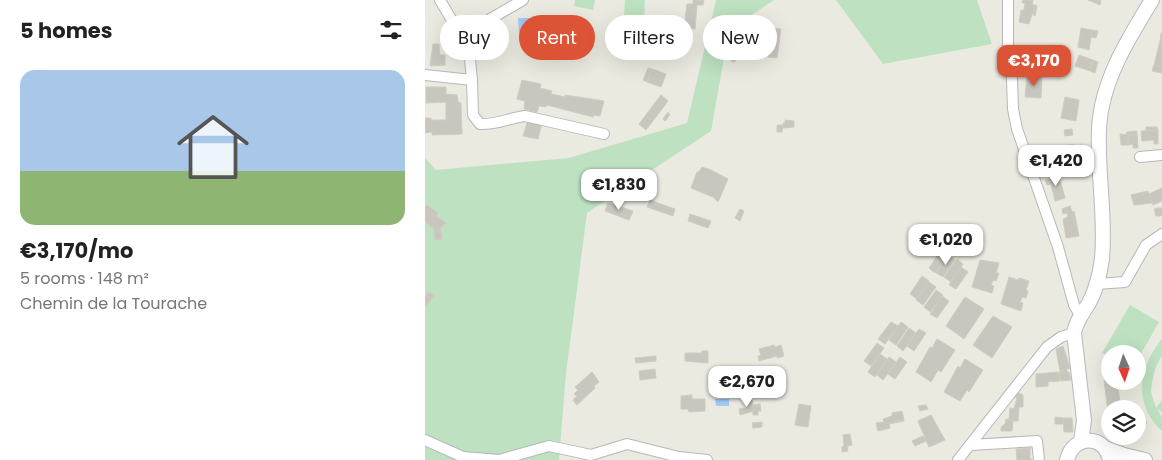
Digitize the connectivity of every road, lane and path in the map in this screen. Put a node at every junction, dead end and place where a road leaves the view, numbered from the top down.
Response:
1 (440, 0) edge
2 (523, 0) edge
3 (1009, 0) edge
4 (1152, 0) edge
5 (449, 15) edge
6 (497, 15) edge
7 (470, 60) edge
8 (425, 75) edge
9 (472, 80) junction
10 (604, 134) dead end
11 (1162, 156) edge
12 (1140, 157) dead end
13 (1162, 234) edge
14 (1096, 284) junction
15 (1080, 315) junction
16 (1074, 333) junction
17 (1085, 420) junction
18 (425, 440) edge
19 (1081, 442) junction
20 (970, 445) junction
21 (1104, 450) edge
22 (960, 457) edge
23 (1119, 458) edge
24 (707, 460) edge
25 (949, 460) edge
26 (1039, 460) edge
27 (1067, 460) edge
28 (1145, 460) edge

1 - 5 street
2 - 6 street
3 - 15 street
4 - 14 main road
7 - 9 street
8 - 9 street
9 - 10 street
11 - 12 street
13 - 14 street
14 - 15 main road
15 - 16 main road
16 - 17 main road
16 - 20 street
17 - 19 main road
17 - 21 main road
18 - 24 street
19 - 21 main road
19 - 27 main road
20 - 22 street
20 - 26 street
21 - 23 main road
22 - 25 street
23 - 28 main road

